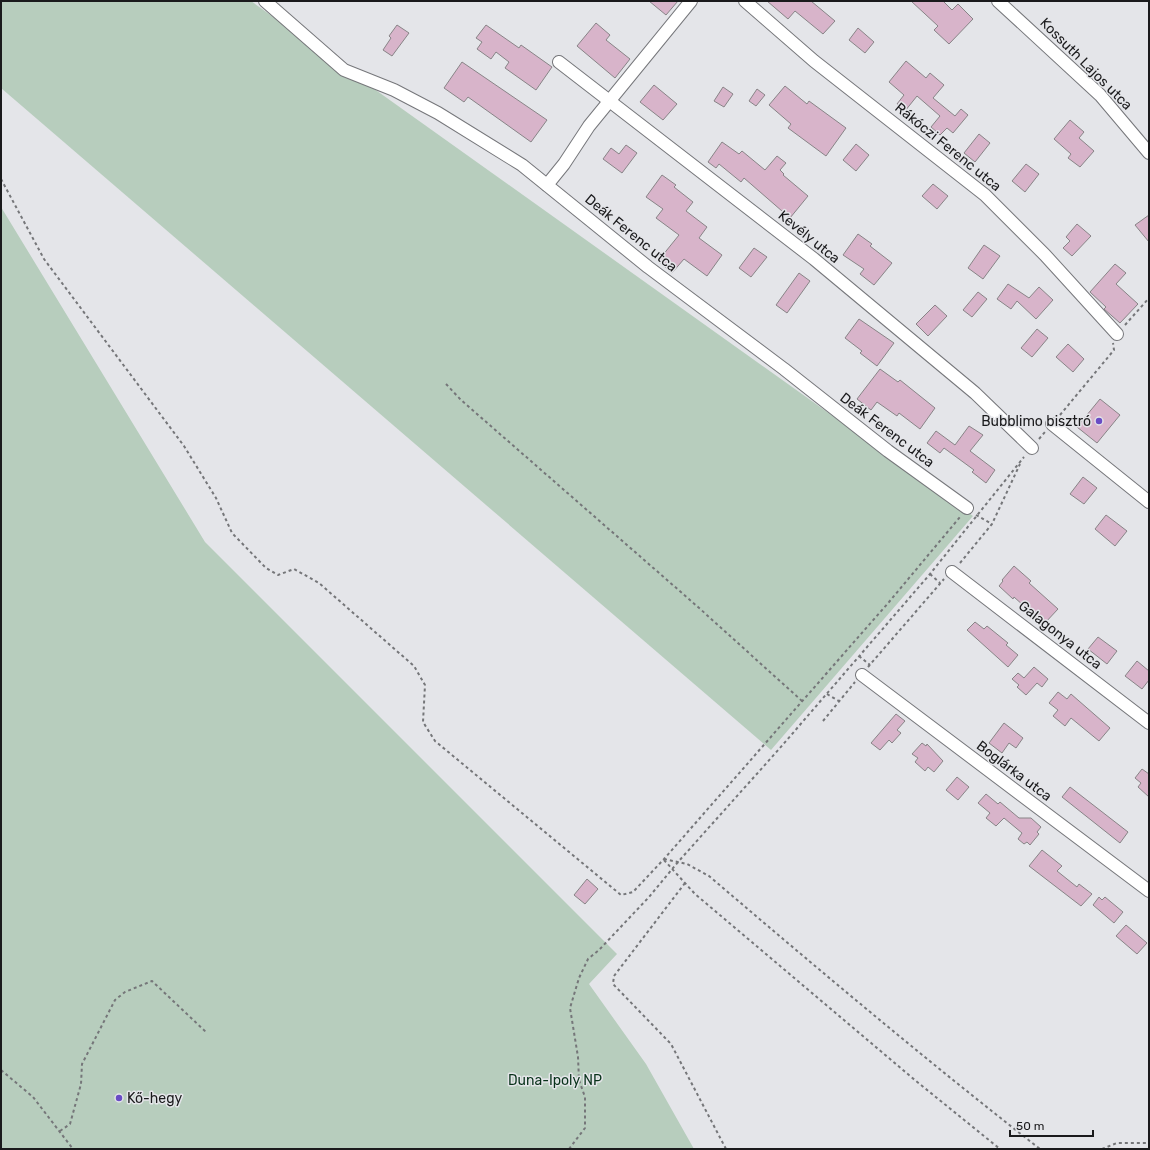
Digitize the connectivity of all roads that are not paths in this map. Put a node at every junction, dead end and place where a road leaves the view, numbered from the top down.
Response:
1 (265, 1) edge
2 (691, 1) edge
3 (745, 1) edge
4 (998, 1) edge
5 (559, 62) dead end
6 (609, 102) junction
7 (1149, 153) edge
8 (547, 185) junction
9 (1117, 334) road end
10 (1052, 424) road end
11 (1032, 448) dead end
12 (1149, 502) edge
13 (966, 508) road end
14 (952, 572) road end
15 (862, 675) road end
16 (1149, 723) edge
17 (1149, 891) edge

1 - 8 street, Deák Ferenc utca
2 - 6 street
3 - 9 street, Rákóczi Ferenc utca
4 - 7 street, Kossuth Lajos utca
5 - 6 street, Kevély utca
6 - 8 street
6 - 11 street, Kevély utca
8 - 13 street, Deák Ferenc utca
10 - 12 street
14 - 16 street, Galagonya utca
15 - 17 street, Boglárka utca

